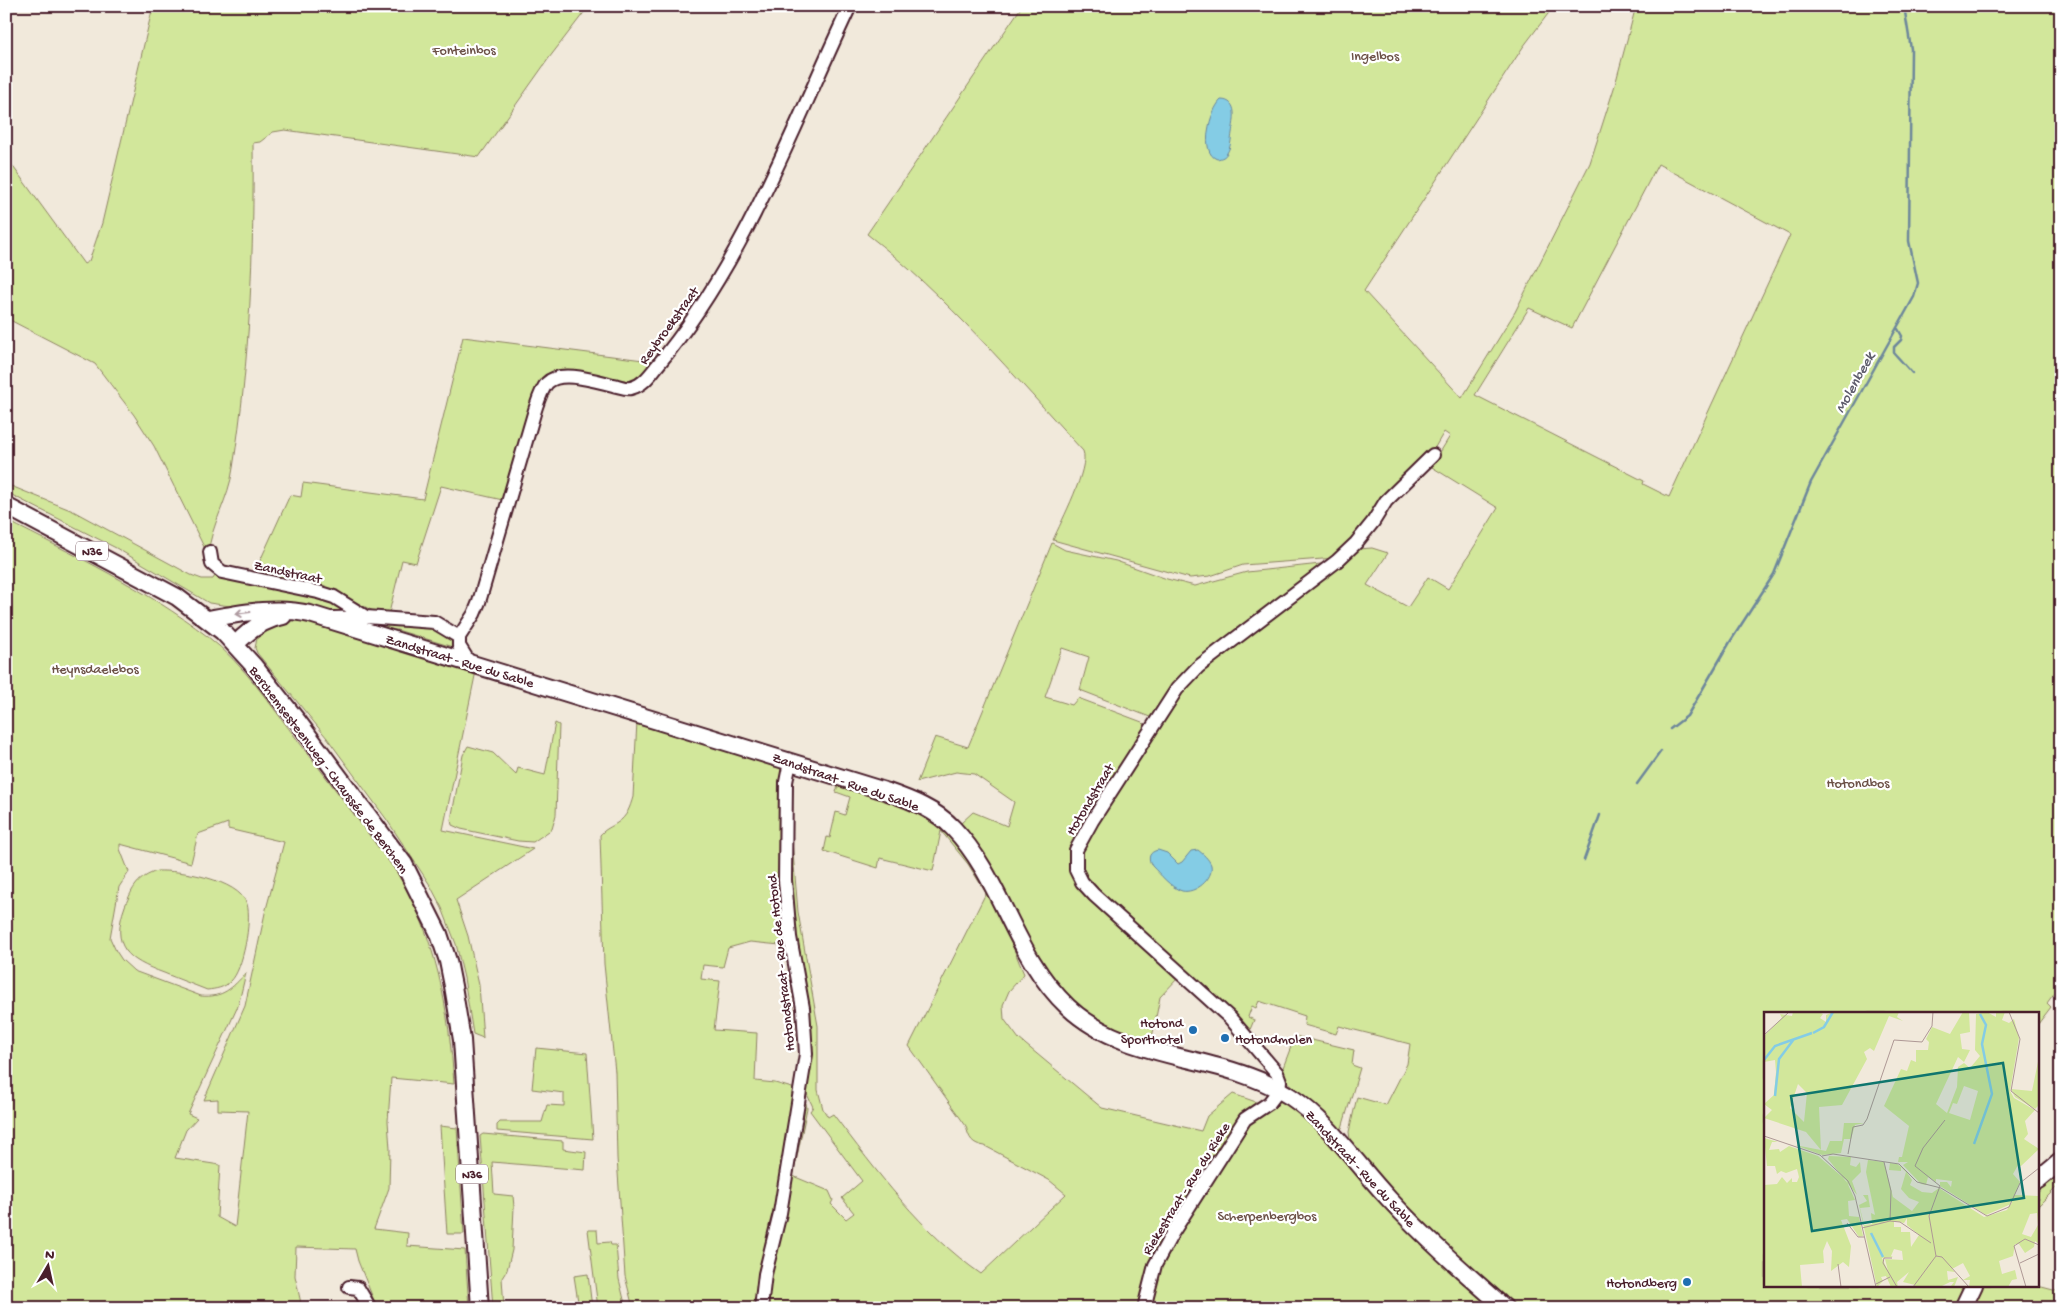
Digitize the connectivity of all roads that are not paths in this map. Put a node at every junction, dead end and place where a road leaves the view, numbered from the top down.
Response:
1 (850, 6) edge
2 (1434, 455) dead end
3 (6, 506) edge
4 (210, 552) dead end
5 (366, 617) junction
6 (208, 619) junction
7 (326, 619) junction
8 (459, 637) junction
9 (235, 646) junction
10 (469, 662) junction
11 (790, 762) junction
12 (1276, 1094) junction
13 (2061, 1161) edge
14 (2040, 1178) edge
15 (1974, 1286) edge
16 (349, 1287) dead end
17 (370, 1308) edge
18 (480, 1308) edge
19 (761, 1308) edge
20 (1144, 1308) edge
21 (1505, 1308) edge
22 (1963, 1308) edge

1 - 8 street, Reybroekstraat
2 - 12 street, Hotondstraat
3 - 6 main road, Berchemsesteenweg - Chaussée de Berchem / N36
4 - 5 street, Zandstraat
5 - 7 street, Zandstraat
5 - 8 street, Zandstraat
7 -> 6 main road, Zandstraat - Rue du Sable
6 - 9 main road, Berchemsesteenweg - Chaussée de Berchem / N36
7 - 9 main road, Zandstraat - Rue du Sable
7 - 10 main road, Zandstraat - Rue du Sable
8 - 10 street
9 - 18 main road, Berchemsesteenweg - Chaussée de Berchem / N36
10 - 11 main road, Zandstraat - Rue du Sable
11 - 12 main road, Zandstraat - Rue du Sable
11 - 19 street, Hotondstraat - Rue de Hotond
12 - 20 street, Riekestraat - Rue du Rieke
12 - 21 main road, Zandstraat - Rue du Sable
13 - 14 main road
15 - 22 main road
16 - 17 street

